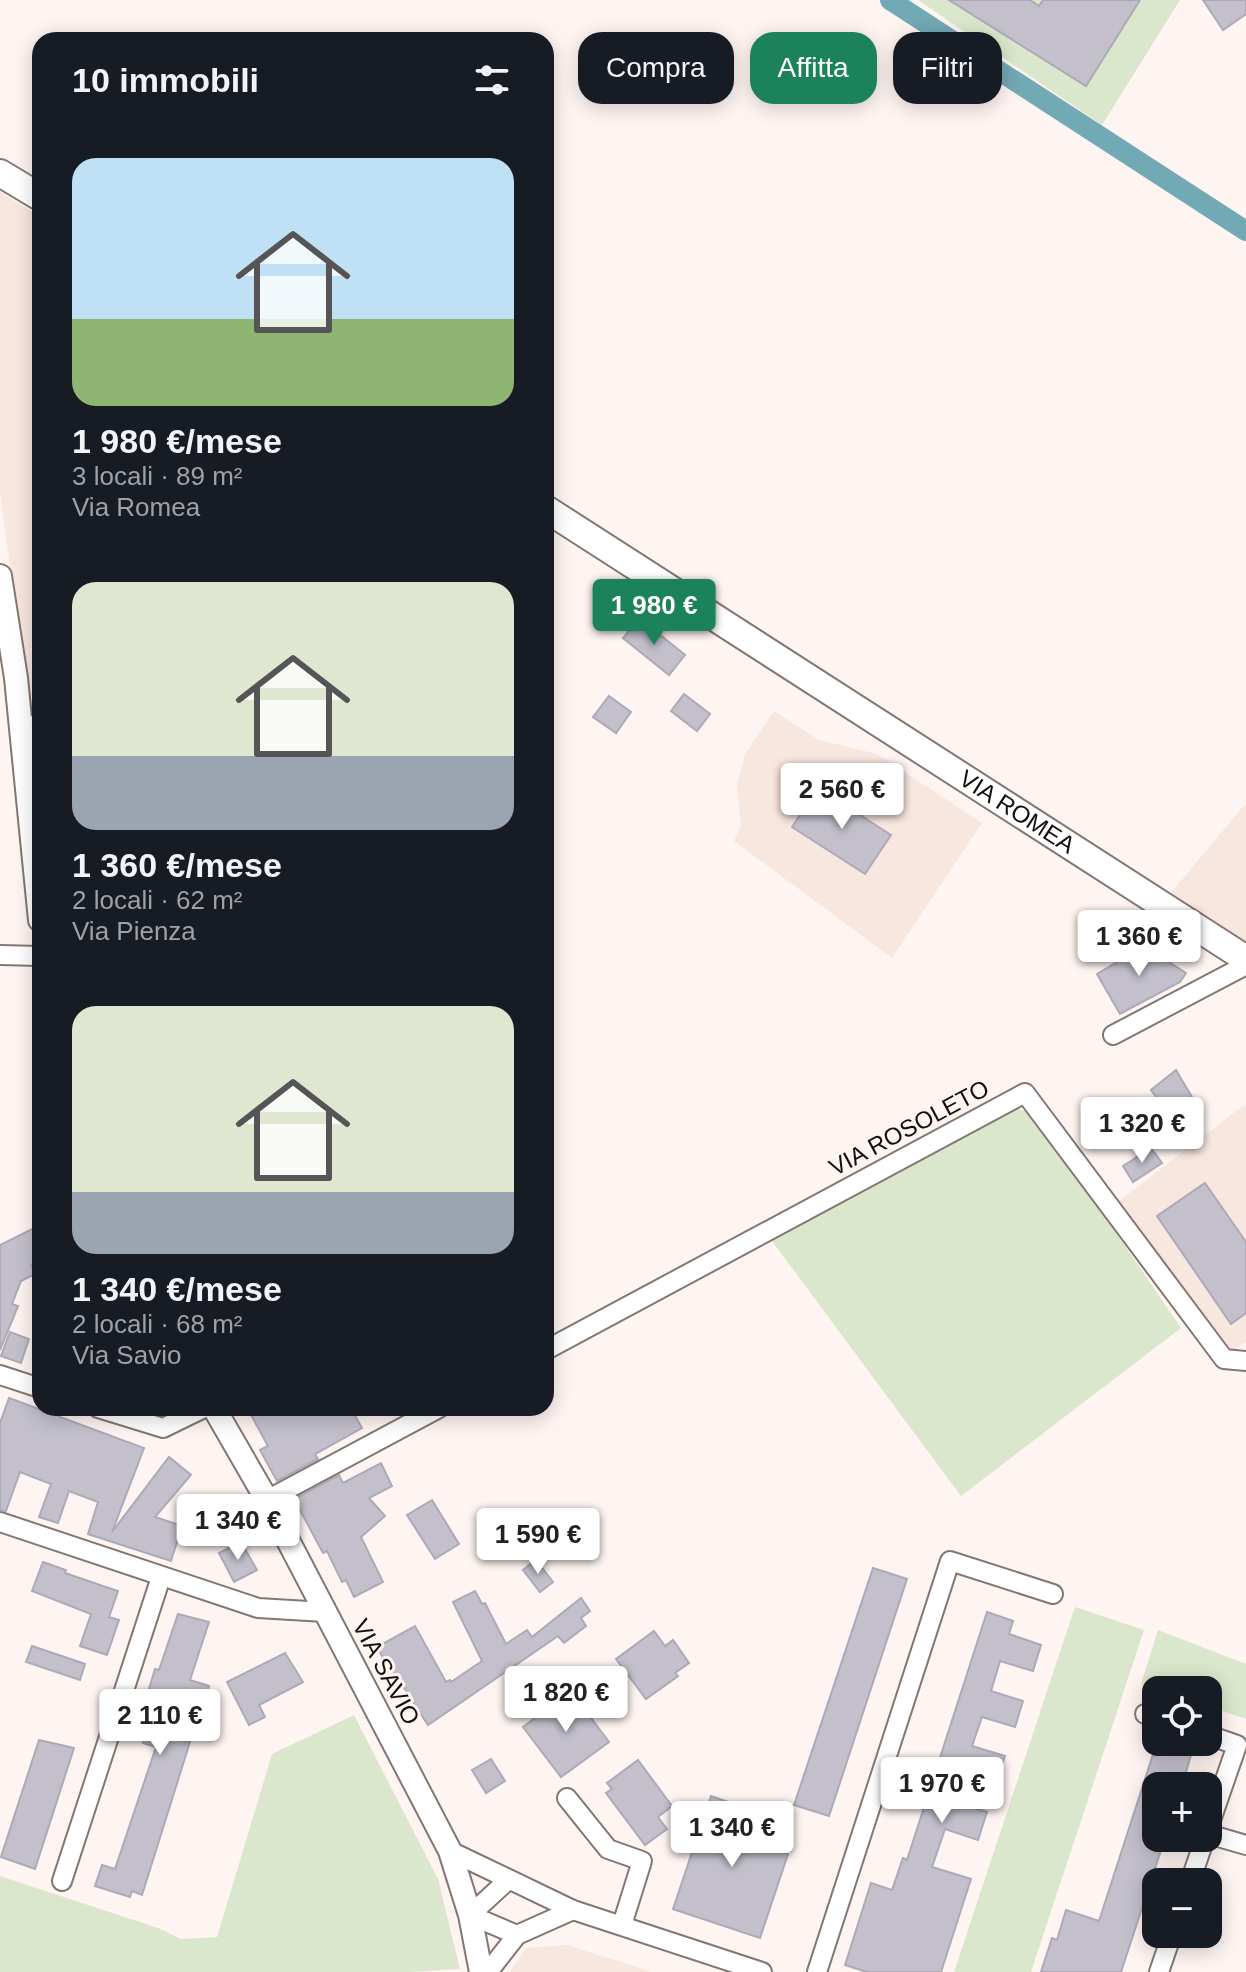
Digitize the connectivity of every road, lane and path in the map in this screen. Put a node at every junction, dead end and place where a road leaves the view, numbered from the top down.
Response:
1 (0, 173) edge
2 (32, 192) edge
3 (554, 514) edge
4 (0, 576) edge
5 (30, 722) edge
6 (32, 762) edge
7 (0, 955) edge
8 (32, 956) edge
9 (1246, 959) edge
10 (1246, 965) edge
11 (1113, 1035) dead end
12 (554, 1346) edge
13 (1246, 1361) edge
14 (0, 1375) edge
15 (32, 1385) edge
16 (124, 1416) edge
17 (188, 1416) edge
18 (219, 1416) edge
19 (424, 1416) edge
20 (267, 1500) junction
21 (0, 1522) edge
22 (161, 1577) junction
23 (1053, 1594) dead end
24 (325, 1612) junction
25 (1222, 1740) edge
26 (1222, 1790) edge
27 (567, 1798) dead end
28 (1222, 1838) edge
29 (1246, 1845) edge
30 (450, 1851) junction
31 (508, 1880) junction
32 (62, 1881) dead end
33 (573, 1910) junction
34 (470, 1915) junction
35 (622, 1925) junction
36 (517, 1935) junction
37 (1167, 1948) edge
38 (481, 1972) edge
39 (488, 1972) edge
40 (762, 1972) edge
41 (817, 1972) edge
42 (1159, 1972) edge

1 - 2 main road
3 - 9 main road, VIA ROMEA
4 - 5 street
5 - 6 street
7 - 8 street
10 - 11 street
12 - 13 street, VIA ROSOLETO
14 - 15 street
16 - 17 street
18 - 20 street, VIA SAVIO
19 - 20 street
20 - 24 street, VIA SAVIO
21 - 22 street
22 - 24 street
22 - 32 street
23 - 41 street
24 - 30 street, VIA SAVIO
25 - 26 street
27 - 35 street
28 - 29 street
30 - 31 street
30 - 34 street, VIA SAVIO
31 - 33 street
31 - 34 street
33 - 35 street
33 - 36 street
34 - 36 street
34 - 38 street, VIA SAVIO
35 - 40 street
36 - 39 street
37 - 42 street

